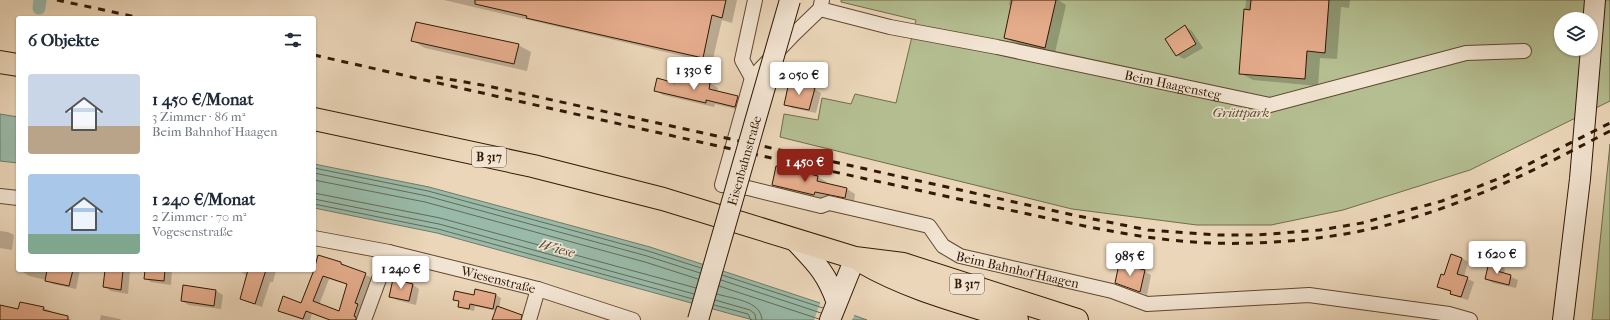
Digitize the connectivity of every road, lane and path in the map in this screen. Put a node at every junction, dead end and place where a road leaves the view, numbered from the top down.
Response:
1 (755, 0) edge
2 (790, 0) edge
3 (1595, 0) edge
4 (821, 5) edge
5 (1594, 12) edge
6 (1524, 51) dead end
7 (1590, 56) edge
8 (0, 62) edge
9 (16, 65) edge
10 (752, 78) junction
11 (316, 119) edge
12 (722, 185) joint
13 (0, 196) edge
14 (16, 198) edge
15 (316, 238) edge
16 (794, 239) junction
17 (389, 252) junction
18 (854, 258) junction
19 (538, 289) junction
20 (836, 298) edge
21 (364, 320) edge
22 (529, 320) edge
23 (633, 320) edge
24 (698, 320) edge
25 (1017, 320) edge
26 (1077, 320) edge
27 (1470, 320) edge
28 (1563, 320) edge

1 - 10 street
2 - 24 street, Eisenbahnstraße, bridge
3 - 5 street
4 - 6 street, Beim Haagensteg
4 - 10 street, Beim Haagensteg
7 - 28 street
8 - 9 main road
10 - 12 street, Beim Haagensteg
11 - 16 main road, B 317
12 - 27 street, Beim Bahnhof Haagen
13 - 14 street
15 - 17 street, Wiesenstraße
16 - 18 main road, B 317
16 - 20 street
17 - 19 street, Wiesenstraße
17 - 21 street
18 - 20 street
18 - 25 main road, B 317
18 - 26 main road, B 317
19 - 22 street
19 - 23 street, Wiesenstraße

